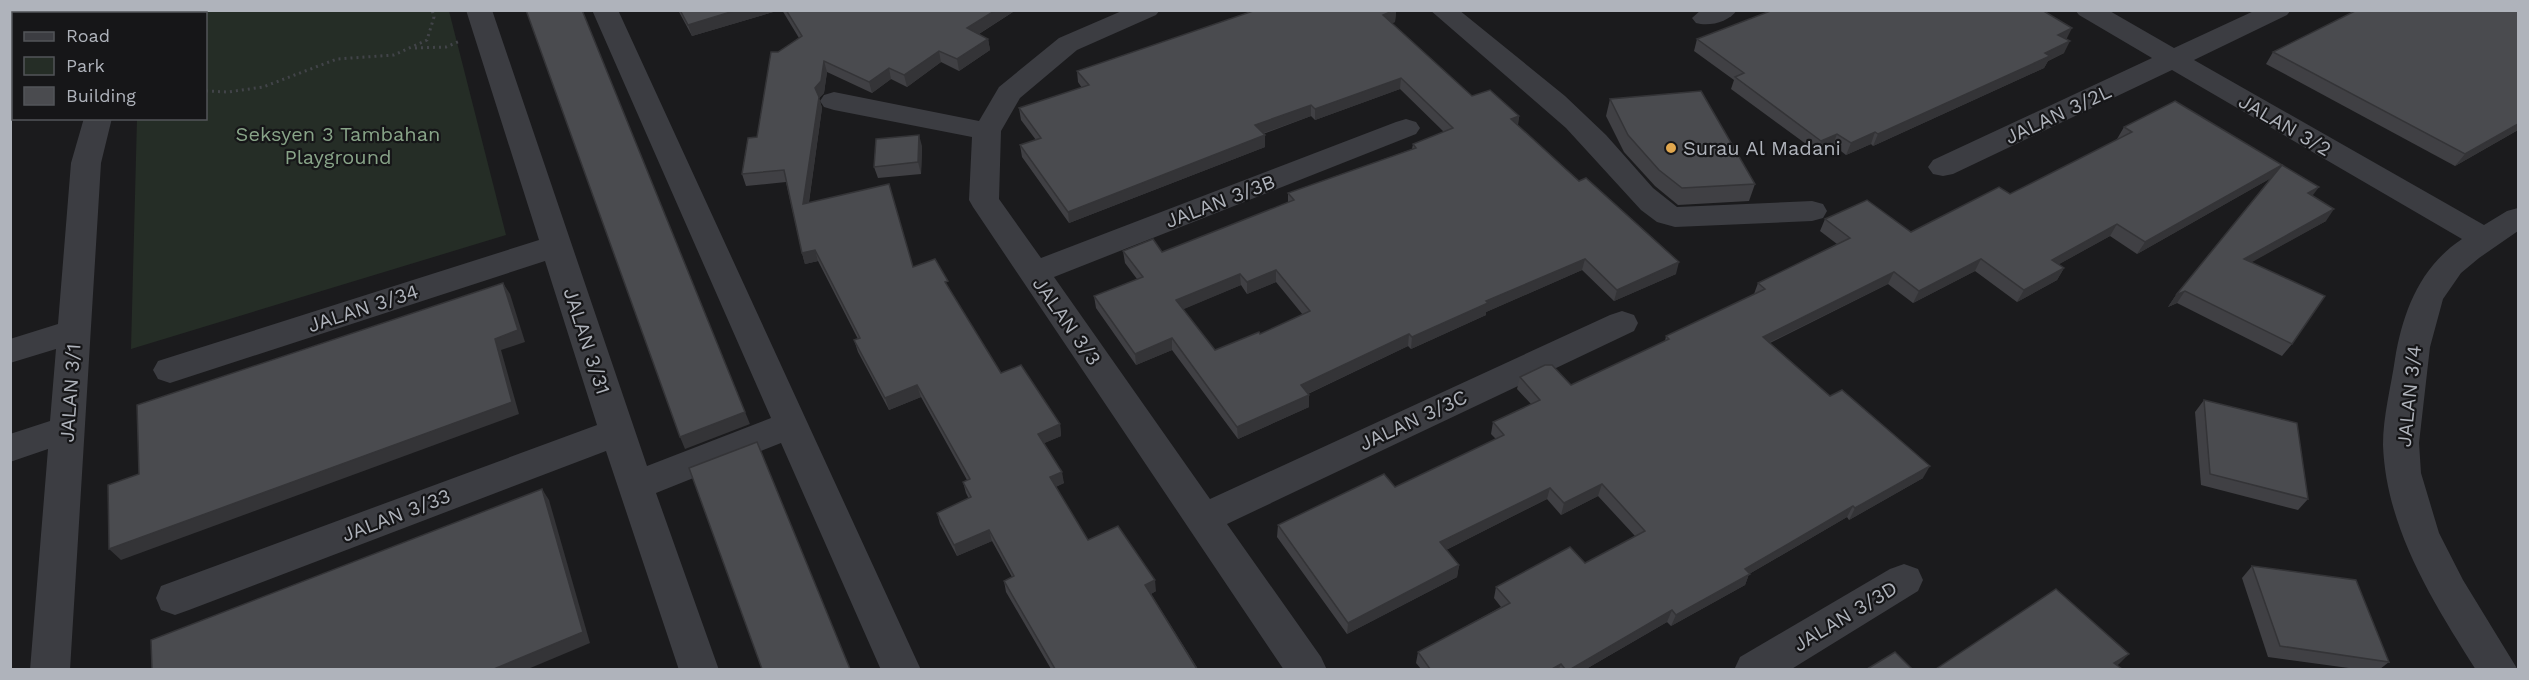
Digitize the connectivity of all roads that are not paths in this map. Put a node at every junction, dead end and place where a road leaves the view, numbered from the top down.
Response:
1 (605, 10) edge
2 (1147, 10) edge
3 (1443, 10) edge
4 (2088, 10) edge
5 (2278, 10) edge
6 (482, 20) edge
7 (2173, 60) junction
8 (834, 101) dead end
9 (97, 120) edge
10 (1406, 128) dead end
11 (987, 131) junction
12 (1943, 167) dead end
13 (1812, 211) dead end
14 (2518, 218) edge
15 (2483, 238) junction
16 (556, 246) junction
17 (1034, 273) junction
18 (1622, 322) dead end
19 (74, 331) junction
20 (10, 351) edge
21 (170, 370) dead end
22 (789, 425) junction
23 (67, 429) junction
24 (617, 432) junction
25 (10, 448) edge
26 (635, 486) junction
27 (1204, 518) junction
28 (1904, 580) dead end
29 (175, 598) dead end
30 (690, 667) edge
31 (50, 669) edge
32 (901, 669) edge
33 (1307, 669) edge
34 (1754, 669) edge
35 (2499, 669) edge

1 - 22 street
2 - 11 street, JALAN 3/3
3 - 13 street
4 - 7 street, JALAN 3/2
5 - 7 street, JALAN 3/2L
6 - 16 street, JALAN 3/31
7 - 12 street, JALAN 3/2L
7 - 15 street, JALAN 3/2
8 - 11 street
9 - 19 street, JALAN 3/1
10 - 17 street, JALAN 3/3B
11 - 17 street, JALAN 3/3
14 - 15 street, JALAN 3/4
15 - 35 street, JALAN 3/4
16 - 21 street, JALAN 3/34
16 - 24 street, JALAN 3/31
17 - 27 street, JALAN 3/3
18 - 27 street, JALAN 3/3C
19 - 20 street
19 - 23 street, JALAN 3/1
22 - 26 street
22 - 32 street
23 - 25 street
23 - 31 street, JALAN 3/1
24 - 26 street, JALAN 3/31
24 - 29 street, JALAN 3/33
26 - 30 street, JALAN 3/31
27 - 33 street, JALAN 3/3
28 - 34 street, JALAN 3/3D

